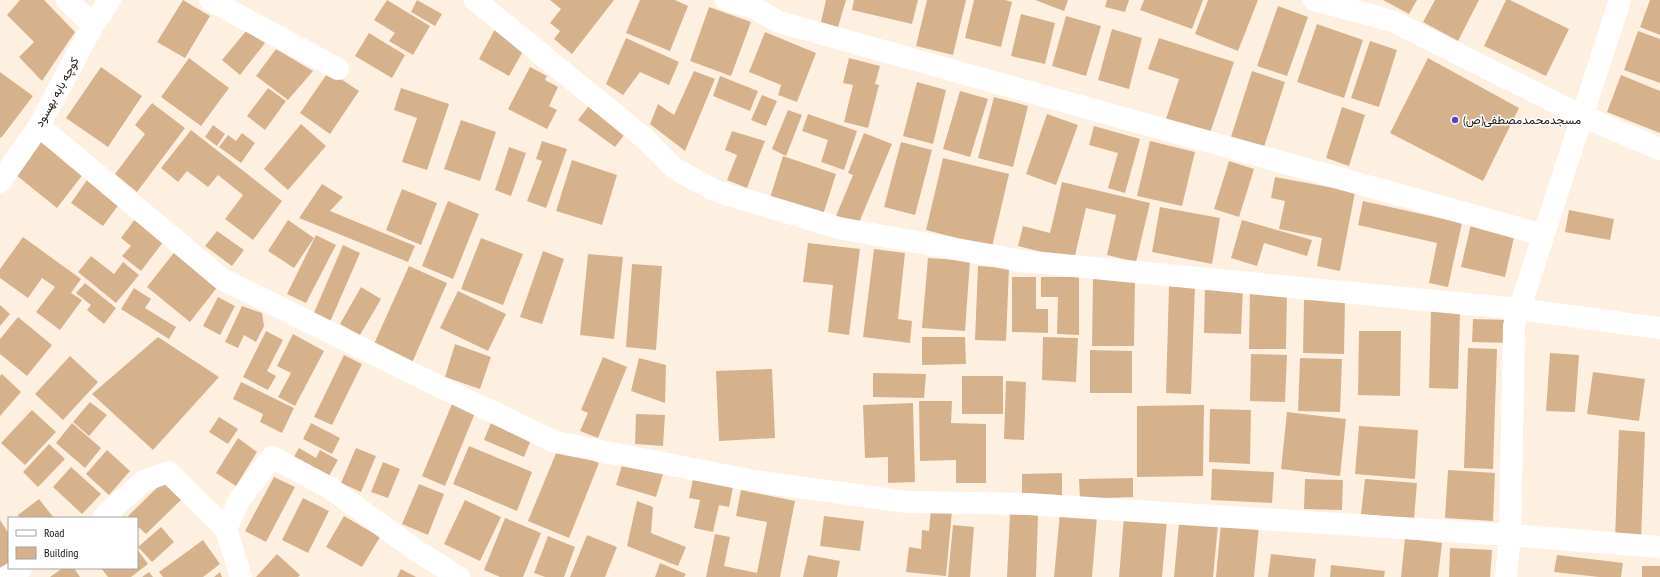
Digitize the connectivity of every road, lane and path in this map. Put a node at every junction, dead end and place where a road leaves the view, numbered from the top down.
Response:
1 (67, 0) edge
2 (110, 0) edge
3 (210, 0) edge
4 (475, 0) edge
5 (726, 0) edge
6 (1314, 0) edge
7 (1620, 0) edge
8 (93, 25) junction
9 (338, 69) dead end
10 (1582, 116) junction
11 (39, 126) junction
12 (1660, 149) edge
13 (0, 182) edge
14 (1543, 235) junction
15 (1519, 309) junction
16 (1660, 328) edge
17 (104, 517) edge
18 (226, 529) junction
19 (1510, 535) junction
20 (1660, 547) edge
21 (19, 569) edge
22 (6, 577) edge
23 (241, 577) edge
24 (458, 577) edge
25 (1506, 577) edge

1 - 8 street
2 - 8 street, کوچه بابه بهسود
3 - 9 street
4 - 15 street
5 - 14 street
6 - 10 street
7 - 10 street
8 - 11 street, کوچه بابه بهسود
10 - 12 street
10 - 14 street
11 - 13 street, کوچه بابه بهسود
11 - 19 street
14 - 15 street
15 - 16 street
15 - 19 street
17 - 18 street
18 - 23 street
18 - 24 street
19 - 20 street
19 - 25 street
21 - 22 street

